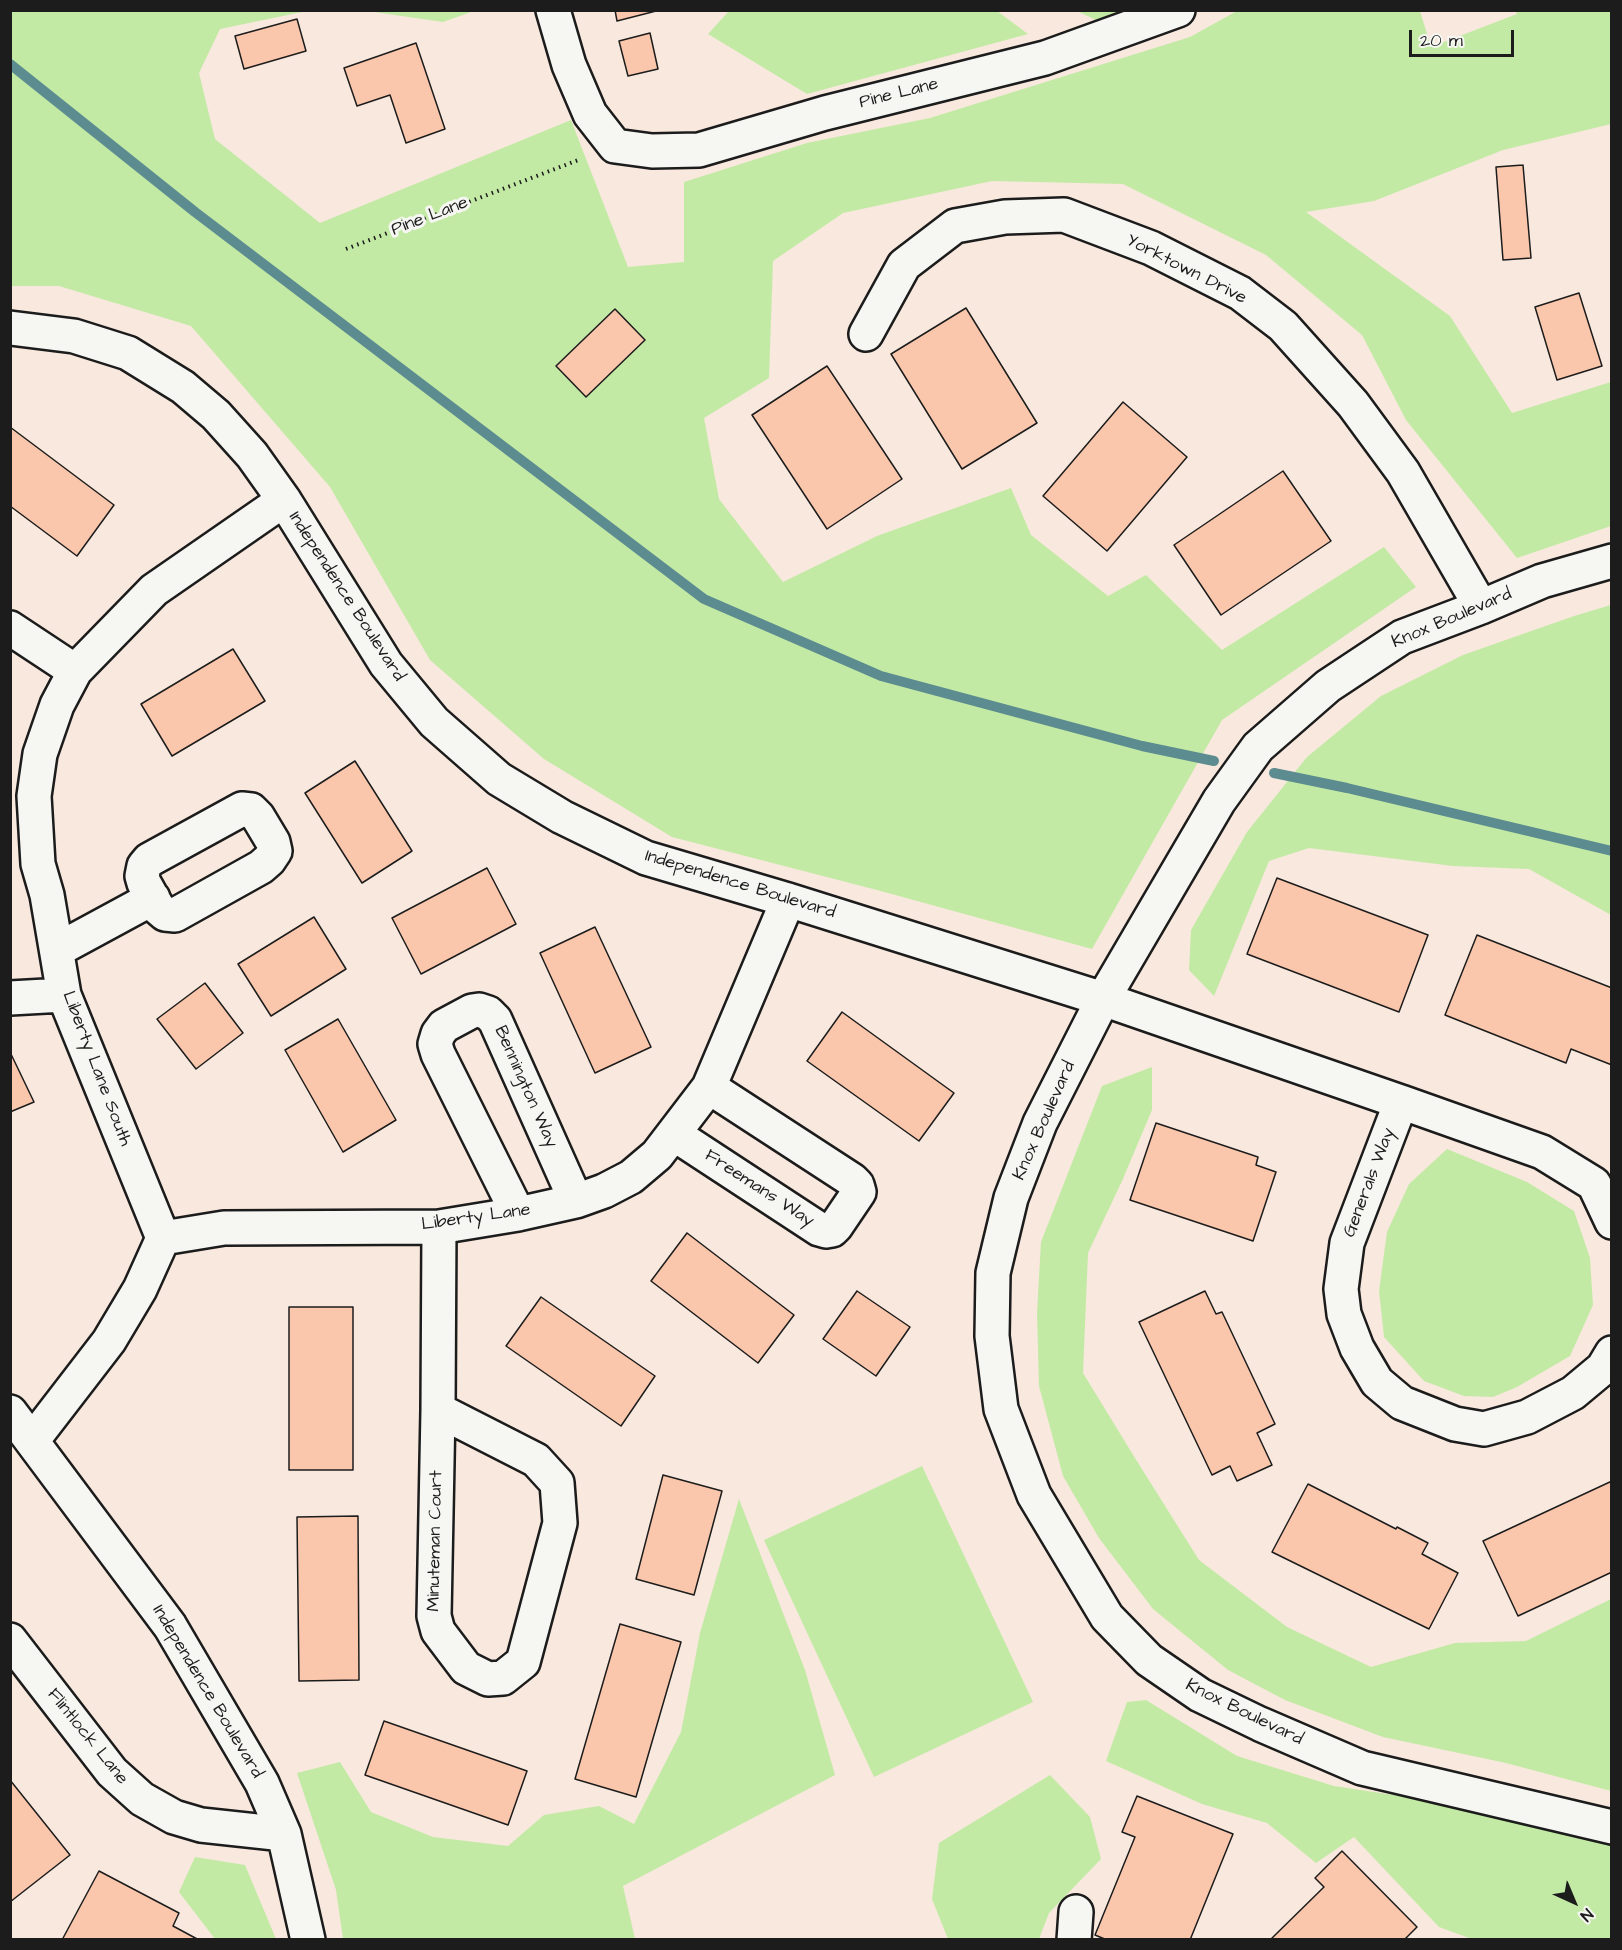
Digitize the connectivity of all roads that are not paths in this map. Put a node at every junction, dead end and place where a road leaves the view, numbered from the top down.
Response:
1 (553, 10) edge
2 (1178, 10) edge
3 (10, 328) edge
4 (866, 334) dead end
5 (284, 500) junction
6 (1611, 561) edge
7 (1480, 607) junction
8 (10, 628) edge
9 (75, 671) junction
10 (153, 898) dead end
11 (788, 900) junction
12 (57, 950) junction
13 (64, 995) junction
14 (10, 998) edge
15 (1103, 999) junction
16 (709, 1087) junction
17 (1401, 1102) junction
18 (674, 1134) junction
19 (576, 1201) junction
20 (518, 1214) junction
21 (1611, 1222) edge
22 (439, 1227) junction
23 (163, 1239) junction
24 (1611, 1353) edge
25 (438, 1410) junction
26 (10, 1412) edge
27 (32, 1441) junction
28 (10, 1640) edge
29 (1611, 1827) edge
30 (284, 1834) junction
31 (308, 1940) edge

1 - 2 street, Pine Lane
3 - 5 street, Independence Boulevard
4 - 7 street, Yorktown Drive
5 - 9 street, Liberty Lane South
5 - 11 street, Independence Boulevard
6 - 7 street, Knox Boulevard
7 - 15 street, Knox Boulevard
8 - 9 street
9 - 12 street, Liberty Lane South
10 - 12 street
11 - 15 street, Independence Boulevard
11 - 16 street, Liberty Lane
12 - 13 street, Liberty Lane South
13 - 14 street
13 - 23 street, Liberty Lane South
15 - 17 street
15 - 29 street, Knox Boulevard
16 - 18 street, Liberty Lane
16 - 18 street, Freemans Way
17 - 21 street
17 - 24 street, Generals Way
18 - 19 street, Liberty Lane
19 - 20 street, Liberty Lane
19 - 20 street, Bennington Way
20 - 22 street, Liberty Lane
22 - 23 street, Liberty Lane
22 - 25 street, Minuteman Court
23 - 27 street
25 - 25 street, Minuteman Court
26 - 27 street, Independence Boulevard
27 - 30 street, Independence Boulevard
28 - 30 street, Flintlock Lane
30 - 31 street, Independence Boulevard

